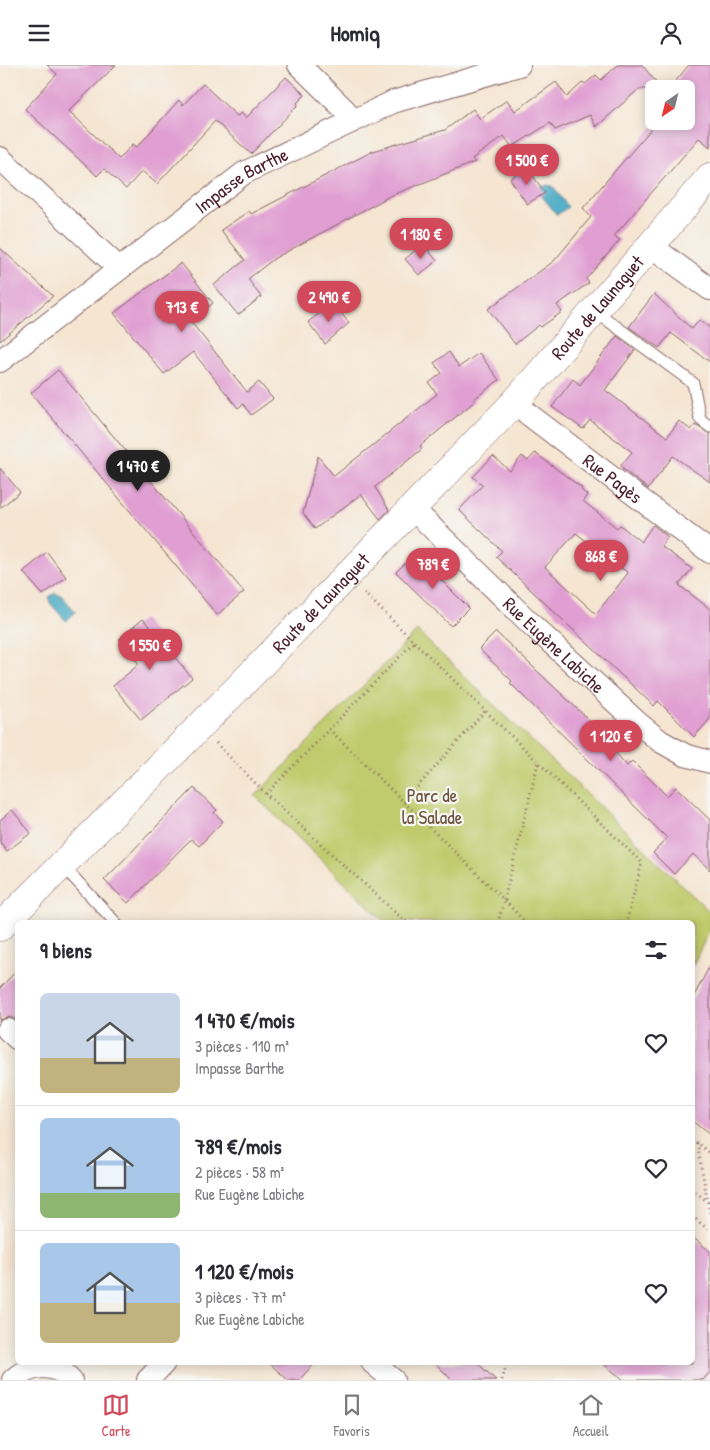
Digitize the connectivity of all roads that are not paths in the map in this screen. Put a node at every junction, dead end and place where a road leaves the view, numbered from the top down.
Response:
1 (299, 65) edge
2 (519, 65) edge
3 (351, 122) junction
4 (0, 158) edge
5 (710, 177) edge
6 (652, 245) junction
7 (119, 268) junction
8 (710, 289) edge
9 (595, 311) junction
10 (0, 361) edge
11 (516, 401) junction
12 (710, 427) edge
13 (413, 509) junction
14 (710, 552) edge
15 (710, 762) edge
16 (62, 865) junction
17 (113, 920) edge
18 (0, 927) edge
19 (162, 1365) edge
20 (375, 1365) edge
21 (13, 1380) edge
22 (71, 1380) edge
23 (148, 1380) edge
24 (393, 1380) edge

1 - 3 street
2 - 3 street, Impasse Barthe
3 - 7 street, Impasse Barthe
4 - 7 street
5 - 6 main road, Route de Launaguet
6 - 8 street
6 - 9 main road, Route de Launaguet
7 - 10 street, Impasse Barthe
9 - 11 main road, Route de Launaguet
9 - 12 lane
11 - 13 main road, Route de Launaguet
11 - 14 street, Rue Pagès
13 - 15 street, Rue Eugène Labiche
13 - 16 main road, Route de Launaguet
16 - 17 lane
16 - 18 main road, Route de Launaguet
19 - 23 street
20 - 24 street
21 - 22 street

